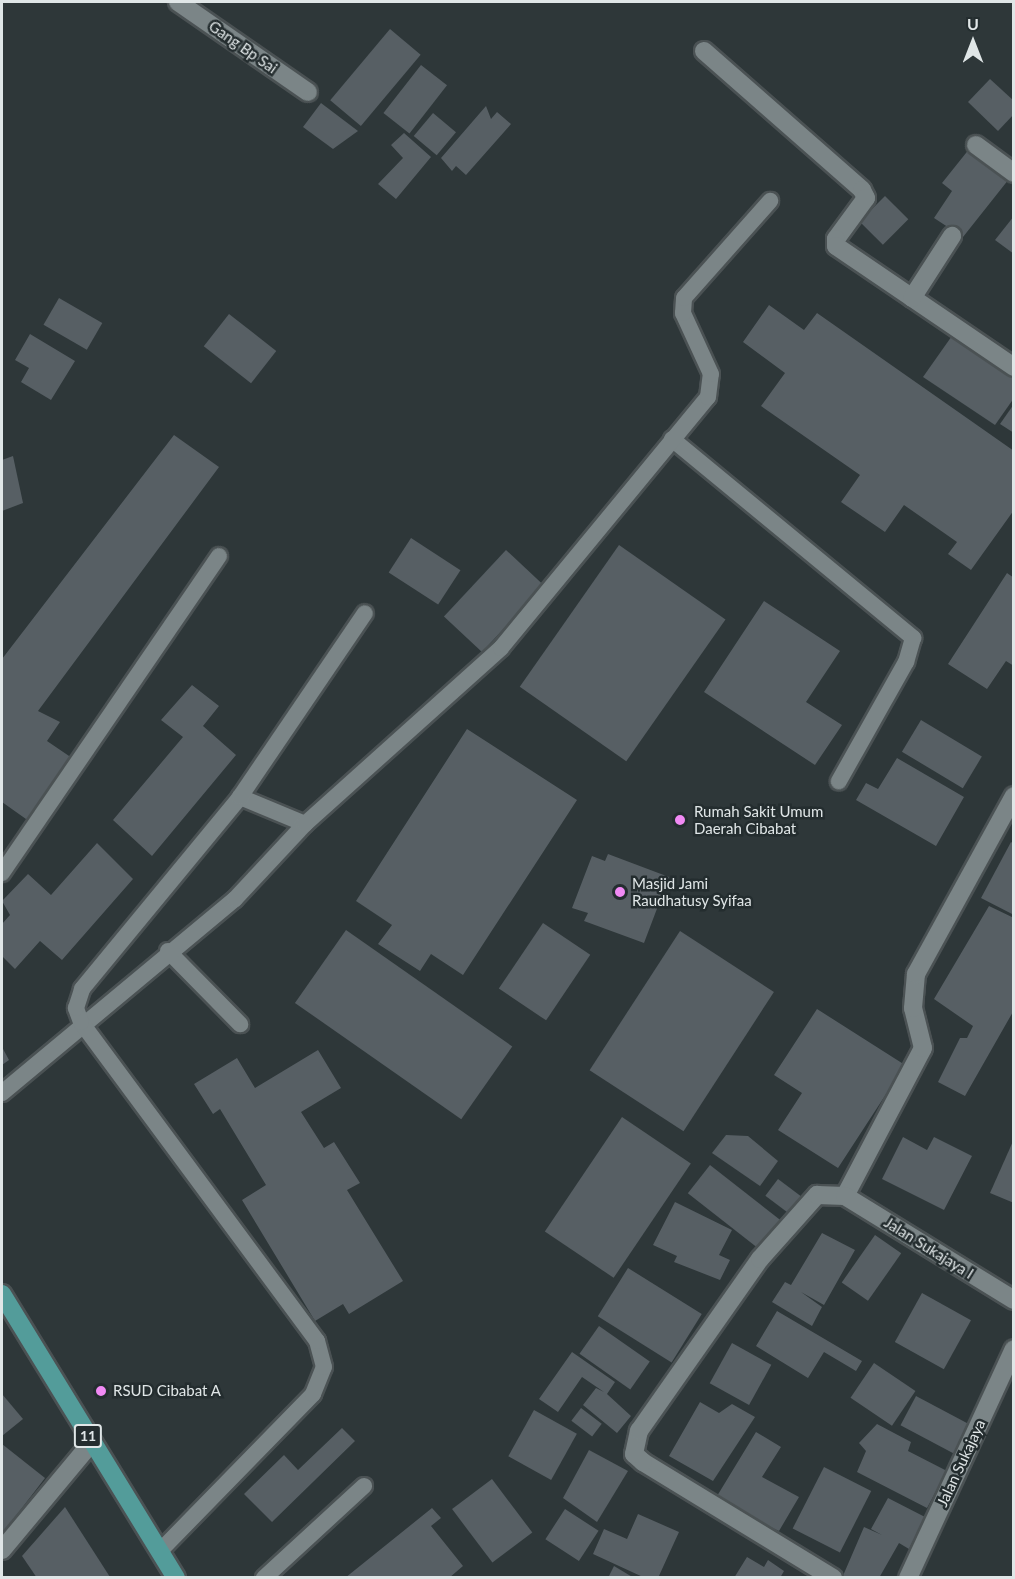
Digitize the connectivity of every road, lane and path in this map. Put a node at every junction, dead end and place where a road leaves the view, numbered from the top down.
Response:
1 (178, 2) edge
2 (704, 51) dead end
3 (308, 92) dead end
4 (976, 145) dead end
5 (1014, 173) edge
6 (770, 201) dead end
7 (952, 236) dead end
8 (912, 298) junction
9 (1014, 367) edge
10 (672, 439) junction
11 (219, 556) dead end
12 (366, 613) dead end
13 (839, 780) dead end
14 (1014, 796) edge
15 (240, 797) junction
16 (305, 824) junction
17 (2, 873) edge
18 (168, 951) junction
19 (81, 1022) junction
20 (240, 1024) dead end
21 (2, 1093) edge
22 (845, 1196) junction
23 (2, 1294) edge
24 (1014, 1300) edge
25 (1014, 1349) edge
26 (92, 1442) junction
27 (364, 1486) dead end
28 (2, 1550) edge
29 (160, 1551) junction
30 (176, 1578) edge
31 (264, 1578) edge
32 (833, 1578) edge
33 (908, 1578) edge

1 - 3 street, Gang Bp Sai
2 - 8 street
4 - 5 street
6 - 10 lane
7 - 8 street
8 - 9 street
10 - 13 lane
10 - 16 lane
11 - 17 lane
12 - 15 lane
14 - 22 street
15 - 16 lane
15 - 19 lane
16 - 18 lane
18 - 19 lane
18 - 20 lane
19 - 21 lane
19 - 29 lane
22 - 24 street, Jalan Sukajaya I
22 - 32 street
23 - 26 highway, 11
25 - 33 street, Jalan Sukajaya
26 - 28 street
26 - 29 highway, 11
27 - 31 lane
29 - 30 highway, 11

